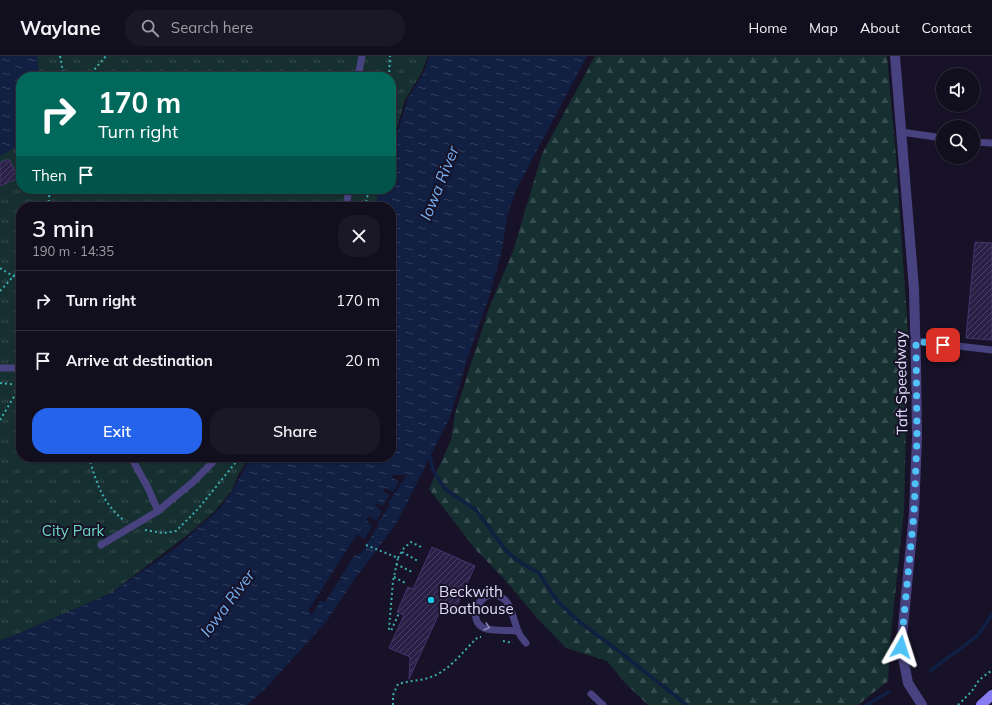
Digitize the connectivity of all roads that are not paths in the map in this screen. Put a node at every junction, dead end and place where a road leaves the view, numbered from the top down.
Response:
1 (362, 56) edge
2 (895, 56) edge
3 (359, 72) edge
4 (901, 132) junction
5 (936, 137) edge
6 (980, 142) edge
7 (992, 143) edge
8 (916, 341) junction
9 (992, 350) edge
10 (0, 368) edge
11 (16, 368) edge
12 (134, 462) edge
13 (213, 462) edge
14 (158, 511) junction
15 (101, 545) dead end
16 (518, 631) junction
17 (526, 642) road end
18 (591, 694) dead end
19 (992, 695) edge
20 (603, 705) edge
21 (922, 705) edge
22 (981, 705) edge

1 - 3 lane
2 - 4 street, Taft Speedway
4 - 5 lane
4 - 8 street, Taft Speedway
6 - 7 lane
8 - 9 lane
8 - 21 street, Taft Speedway
10 - 11 lane
12 - 14 lane
13 - 14 lane
14 - 15 lane
16 -> 16 lane
16 - 17 lane
18 - 20 lane
19 - 22 main road

